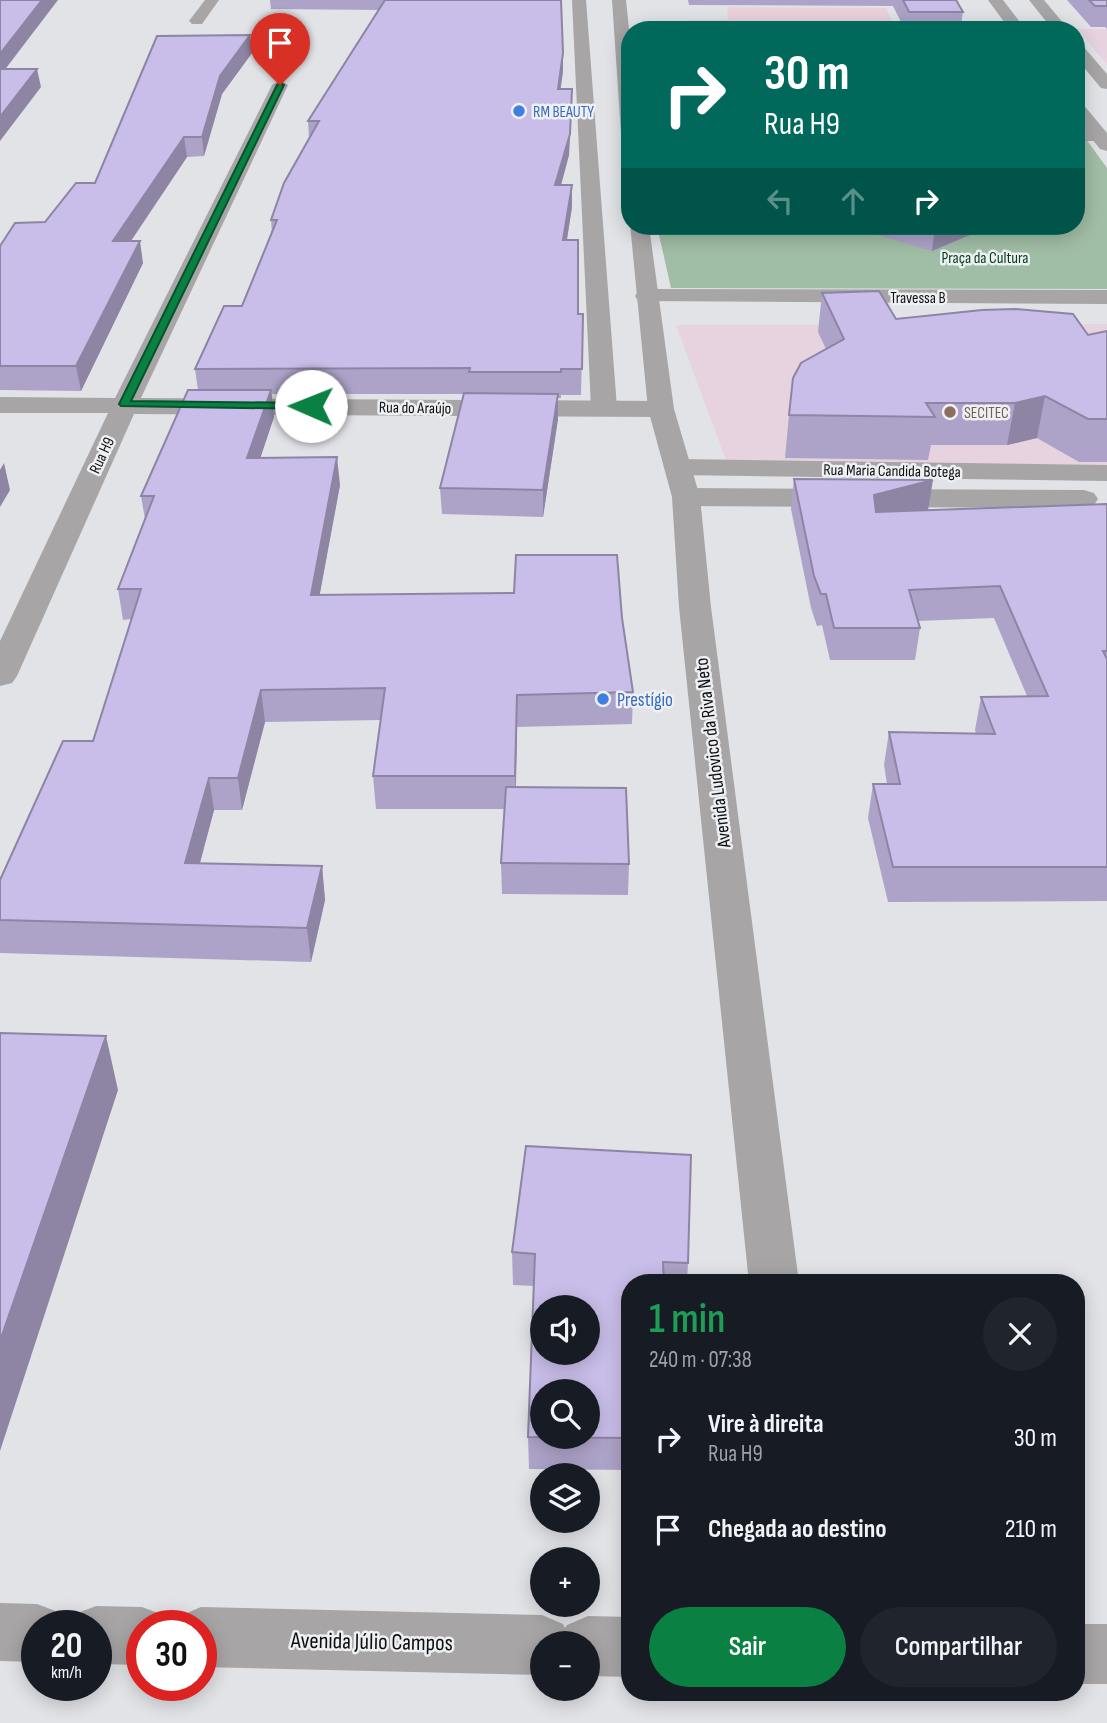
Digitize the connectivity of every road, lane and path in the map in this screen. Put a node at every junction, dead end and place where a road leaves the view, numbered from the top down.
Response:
1 (212, 0) edge
2 (579, 0) edge
3 (619, 0) edge
4 (995, 0) edge
5 (1036, 0) edge
6 (197, 21) dead end
7 (1011, 21) edge
8 (1054, 21) edge
9 (621, 24) edge
10 (1085, 58) edge
11 (1107, 84) edge
12 (280, 85) dead end
13 (1085, 118) edge
14 (1085, 138) edge
15 (1103, 141) edge
16 (640, 235) edge
17 (646, 296) junction
18 (1107, 297) edge
19 (125, 404) junction
20 (0, 405) edge
21 (604, 408) junction
22 (661, 409) junction
23 (1026, 472) junction
24 (1107, 473) edge
25 (682, 482) junction
26 (1035, 499) junction
27 (1107, 499) edge
28 (0, 676) edge
29 (773, 1274) edge
30 (0, 1632) edge
31 (21, 1633) edge
32 (217, 1637) edge
33 (530, 1645) edge
34 (600, 1646) edge
35 (621, 1647) edge
36 (1085, 1654) edge
37 (1107, 1654) edge

1 - 6 street
2 - 21 street
3 - 9 street
4 - 7 street
5 - 8 street
10 - 11 street
12 - 19 street, Rua H9
13 - 15 street
14 - 15 street
16 - 17 street, Avenida Ludovico da Riva Neto
17 - 18 street, Travessa B
17 - 22 street, Avenida Ludovico da Riva Neto
19 - 20 street, Rua do Araújo
19 - 21 street, Rua do Araújo
19 - 28 street, Rua H9
21 - 22 street, Rua do Araújo
22 - 25 street, Avenida Ludovico da Riva Neto
23 - 24 street, Rua Maria Candida Botega
23 - 25 street, Rua Maria Candida Botega
23 - 26 street
25 - 26 street, Rua Maria Candida Botega
25 - 29 street, Avenida Ludovico da Riva Neto
26 - 27 street, Rua Maria Candida Botega
30 - 31 street
32 - 33 street, Avenida Júlio Campos
34 - 35 street
36 - 37 street

